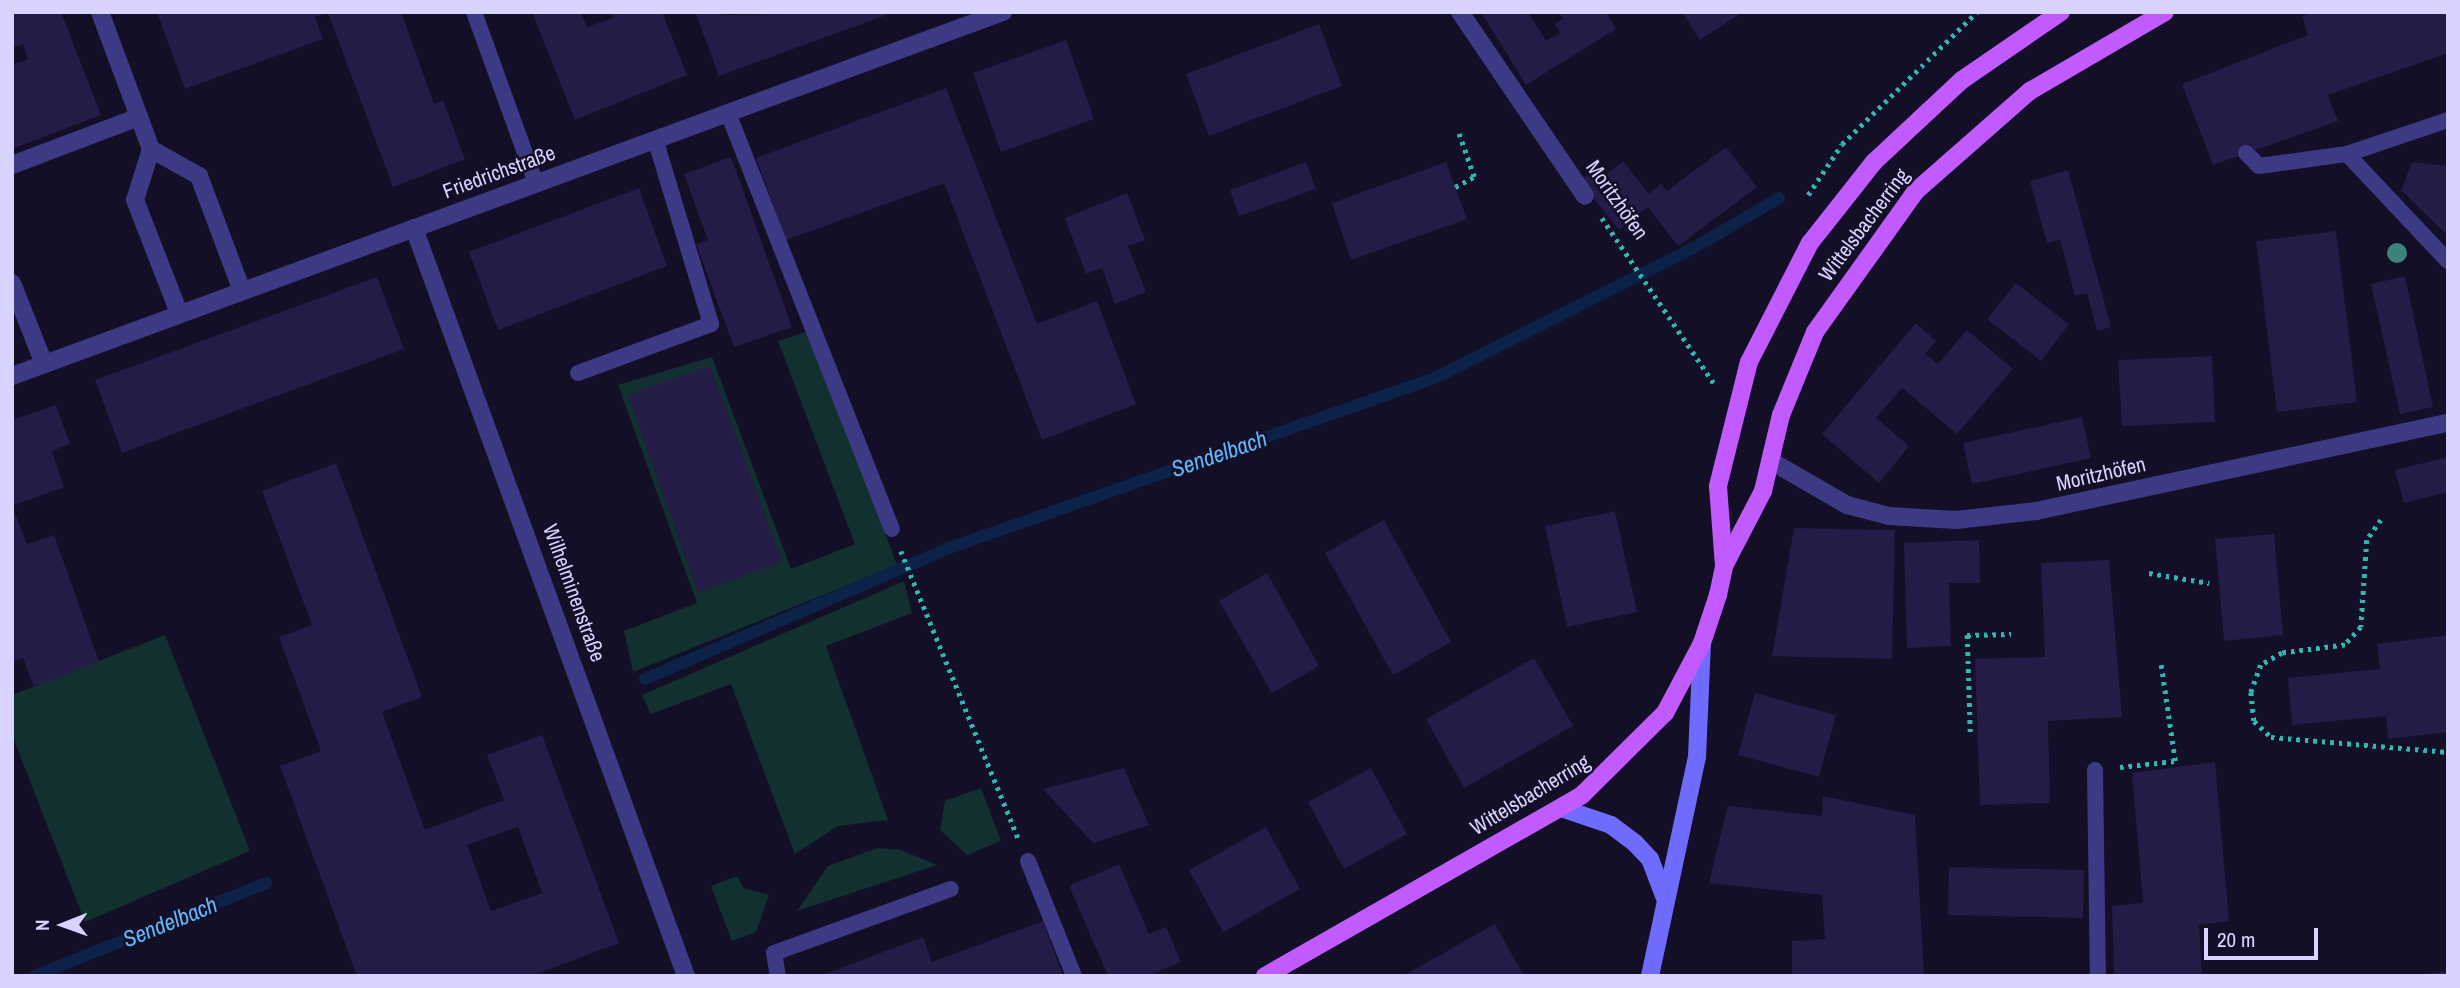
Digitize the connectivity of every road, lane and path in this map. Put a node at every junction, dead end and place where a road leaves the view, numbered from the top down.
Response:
1 (100, 12) edge
2 (474, 12) edge
3 (1003, 12) edge
4 (1460, 12) edge
5 (1977, 12) edge
6 (2061, 12) edge
7 (2165, 12) edge
8 (984, 16) edge
9 (728, 113) junction
10 (139, 117) junction
11 (2448, 120) edge
12 (1459, 134) dead end
13 (655, 139) junction
14 (1842, 144) dead end
15 (151, 149) junction
16 (2246, 153) dead end
17 (2347, 155) junction
18 (12, 165) edge
19 (536, 183) junction
20 (1455, 187) dead end
21 (1586, 196) joint
22 (414, 228) junction
23 (2448, 261) edge
24 (12, 283) edge
25 (242, 291) junction
26 (179, 313) junction
27 (44, 364) junction
28 (578, 373) dead end
29 (12, 376) edge
30 (1733, 415) junction
31 (2448, 423) edge
32 (1771, 461) junction
33 (2381, 520) dead end
34 (892, 529) joint
35 (1724, 566) junction
36 (2149, 573) dead end
37 (2209, 583) dead end
38 (2011, 634) dead end
39 (1703, 643) junction
40 (2161, 665) dead end
41 (1970, 732) dead end
42 (2448, 752) edge
43 (2095, 770) joint
44 (1561, 808) junction
45 (1028, 861) joint
46 (951, 889) dead end
47 (1666, 899) junction
48 (686, 976) edge
49 (778, 976) edge
50 (1074, 976) edge
51 (1265, 976) edge
52 (1650, 976) edge
53 (2098, 976) edge

1 - 10 street
2 - 19 lane
3 - 8 street, Friedrichstraße
4 - 21 street, Moritzhöfen
5 - 14 path
6 - 30 main road, Wittelsbacherring
7 - 32 main road, Wittelsbacherring
8 - 9 street, Friedrichstraße
9 - 13 street, Friedrichstraße
9 - 34 lane
10 - 15 street
10 - 18 street
11 - 17 lane
12 - 20 path
13 - 19 street, Friedrichstraße
13 - 28 lane
15 - 25 street
15 - 26 street
16 - 17 lane
17 - 23 lane
19 - 22 street, Friedrichstraße
21 - 30 path, Moritzhöfen
22 - 25 street, Friedrichstraße
22 - 48 street, Wilhelminenstraße
24 - 27 street
25 - 26 street, Friedrichstraße
26 - 27 street, Friedrichstraße
27 - 29 street, Friedrichstraße
30 - 35 main road, Wittelsbacherring
31 - 32 street, Moritzhöfen
32 - 35 main road, Wittelsbacherring
33 - 42 path
34 - 45 path
35 - 39 main road, Wittelsbacherring
36 - 37 path
38 - 41 path
39 - 44 main road, Wittelsbacherring
39 - 47 main road
40 - 43 path
43 - 53 lane
44 - 47 main road
44 - 51 main road, Wittelsbacherring
45 - 50 lane
46 - 49 lane
47 - 52 main road

